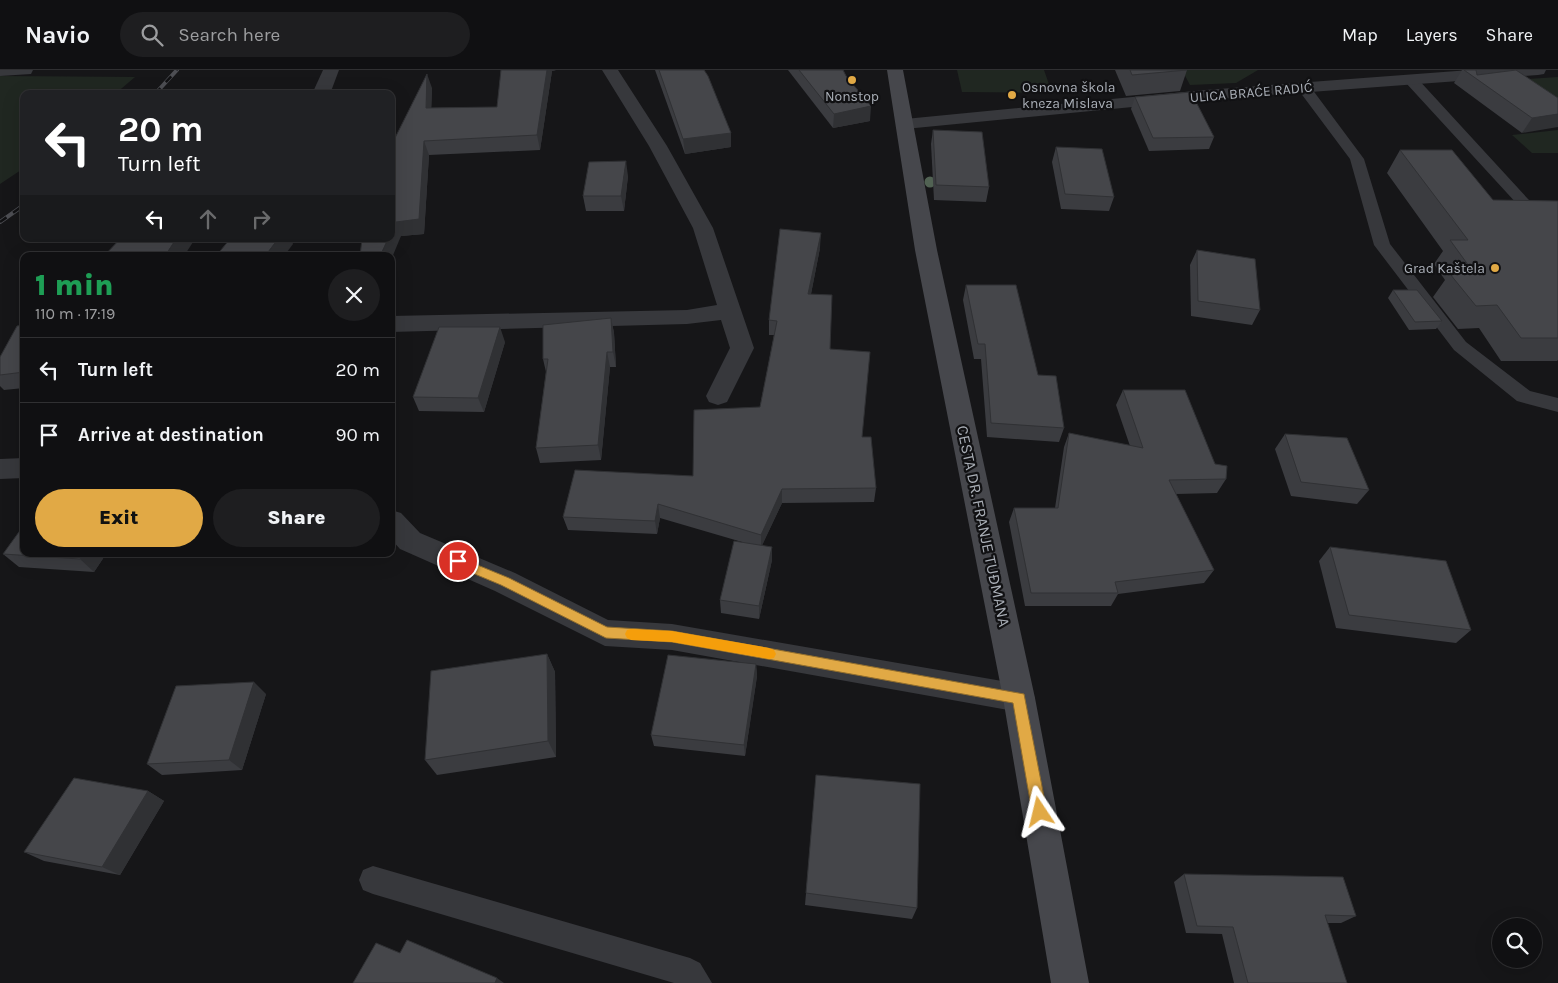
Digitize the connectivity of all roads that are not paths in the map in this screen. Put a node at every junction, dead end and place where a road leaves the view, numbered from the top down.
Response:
1 (0, 70) edge
2 (25, 70) edge
3 (331, 70) edge
4 (610, 70) edge
5 (894, 70) edge
6 (1538, 70) edge
7 (1411, 80) junction
8 (1304, 88) junction
9 (323, 90) edge
10 (905, 124) junction
11 (1523, 202) edge
12 (730, 311) junction
13 (395, 324) edge
14 (718, 396) dead end
15 (1558, 405) edge
16 (20, 468) edge
17 (0, 469) edge
18 (395, 525) edge
19 (1019, 698) junction
20 (373, 880) dead end
21 (697, 983) edge
22 (1070, 983) edge

1 - 2 street
3 - 9 street
4 - 12 street
5 - 10 main road, CESTA DR. FRANJE TUĐMANA
6 - 7 street, ULICA BRAĆE RADIĆ
7 - 8 street, ULICA BRAĆE RADIĆ
7 - 11 lane
8 - 10 street, ULICA BRAĆE RADIĆ
8 - 15 lane
10 - 19 main road, CESTA DR. FRANJE TUĐMANA
12 - 13 street
12 - 14 street
16 - 17 street
18 - 19 street
19 - 22 main road, CESTA DR. FRANJE TUĐMANA
20 - 21 lane

